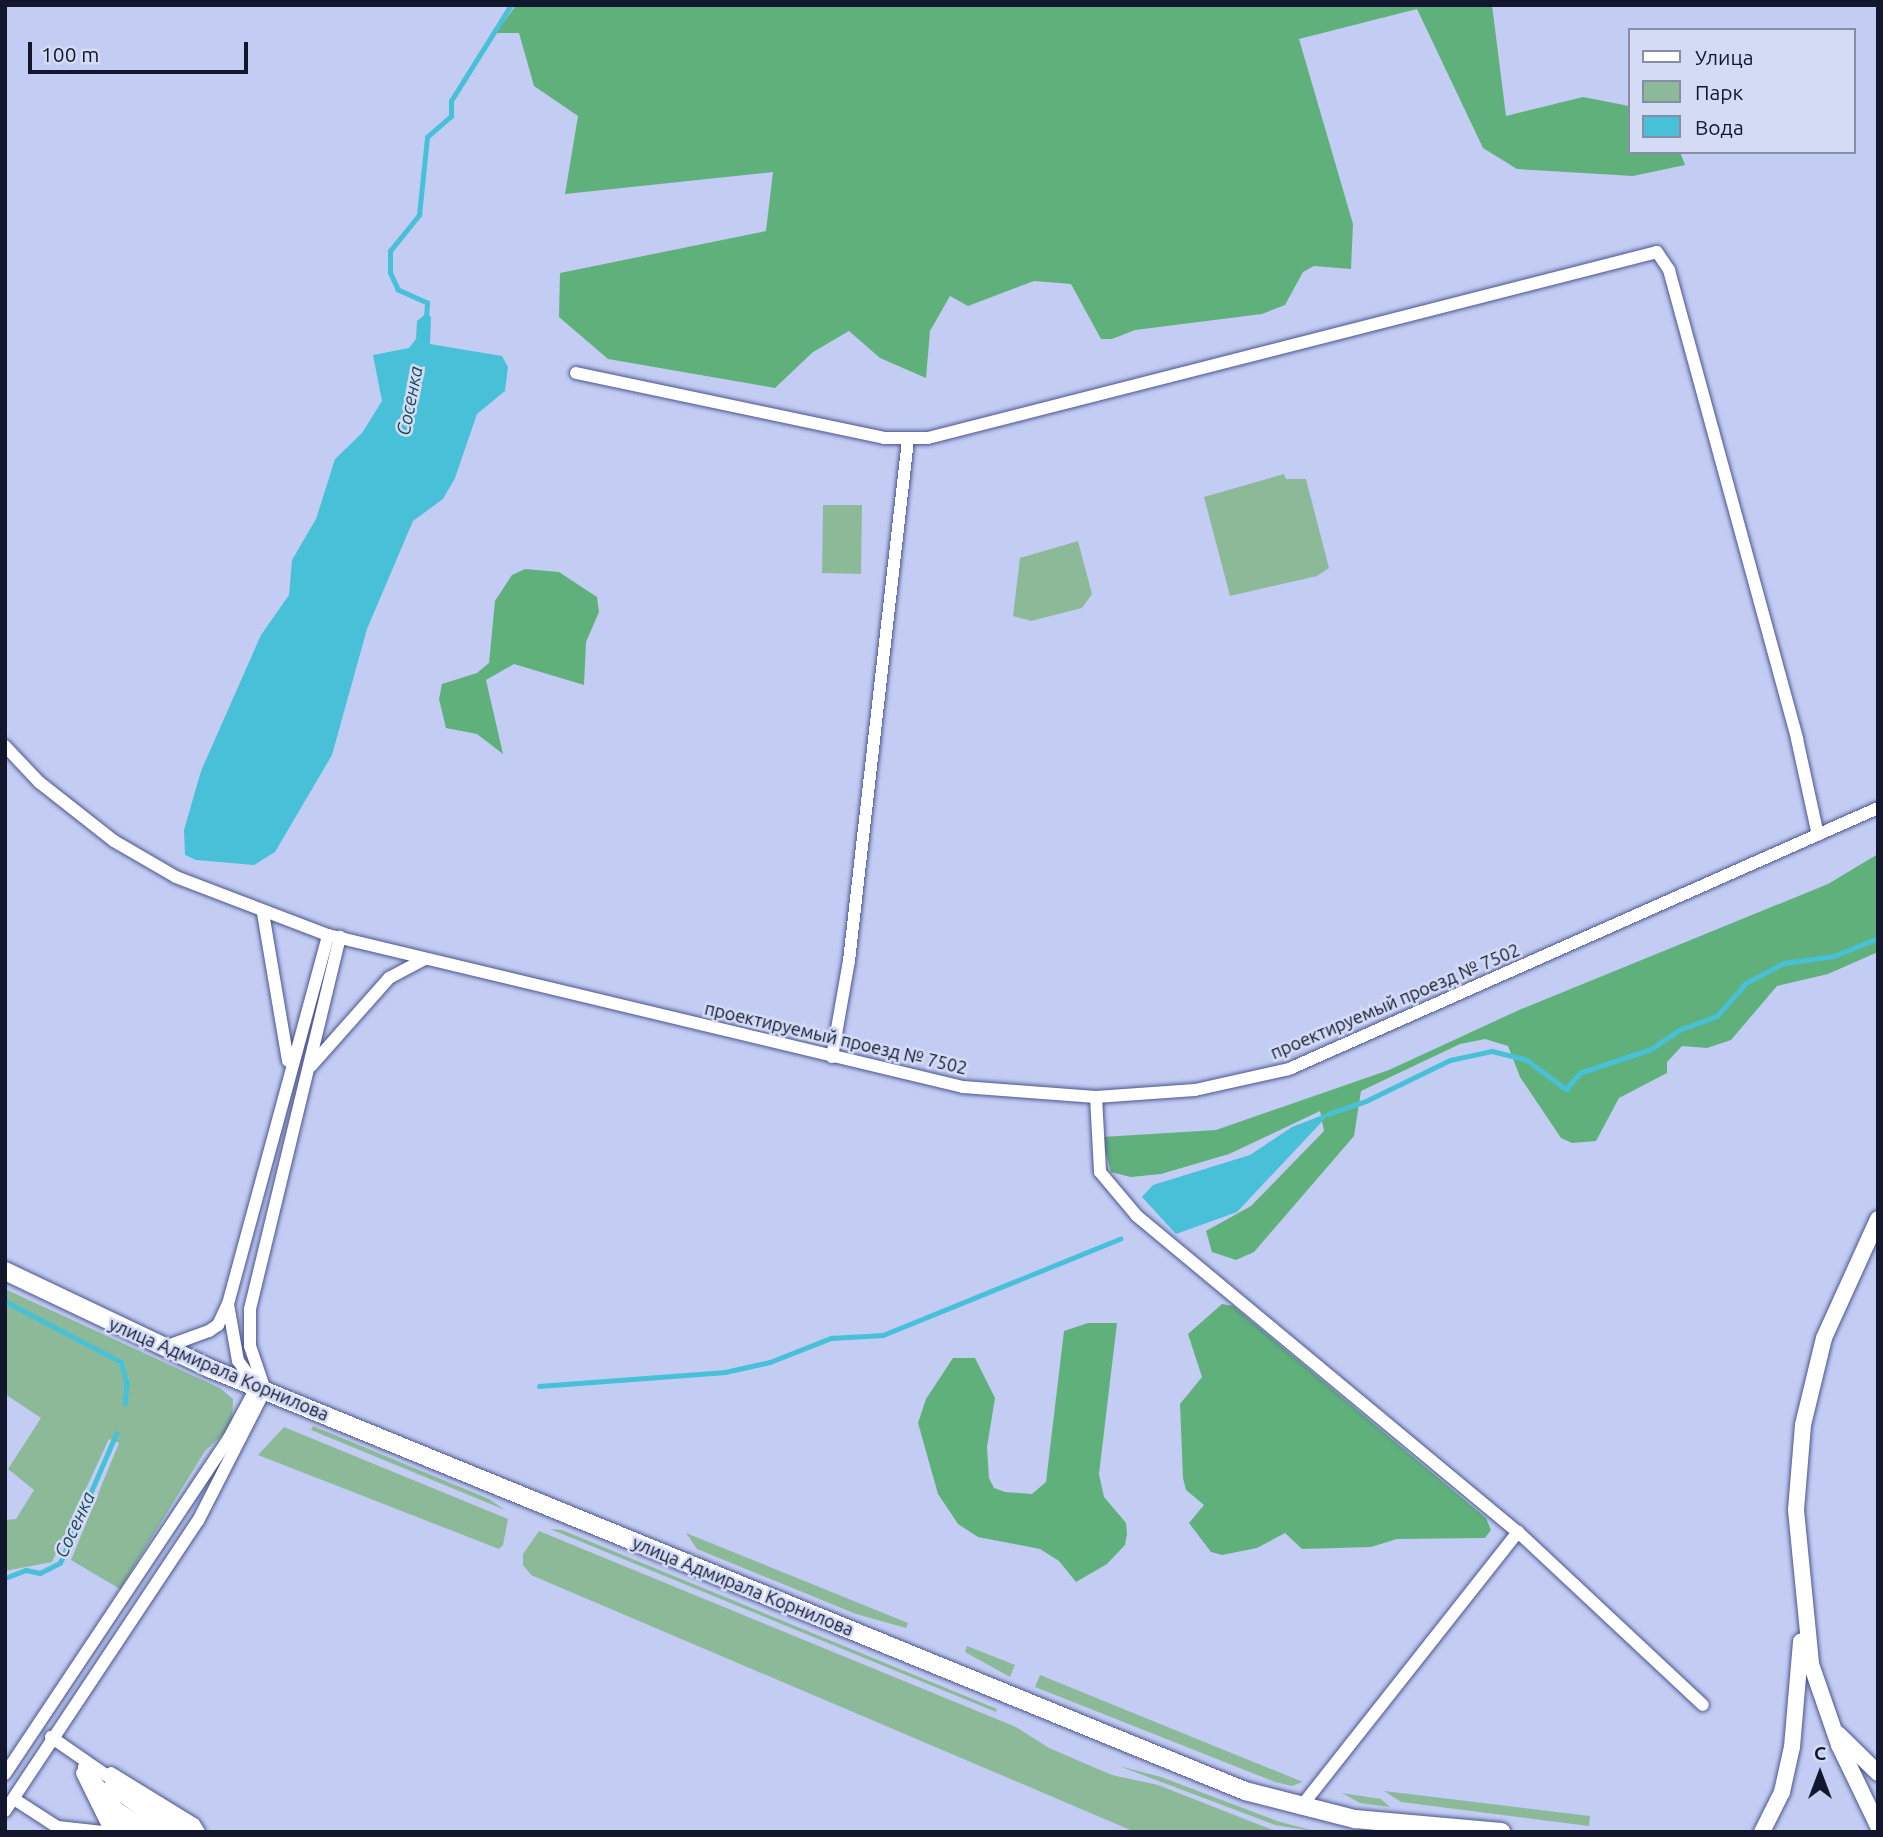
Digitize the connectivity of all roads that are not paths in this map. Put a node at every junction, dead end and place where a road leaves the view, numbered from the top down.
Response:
1 (576, 373) dead end
2 (908, 440) junction
3 (5, 746) edge
4 (1878, 808) edge
5 (1818, 835) junction
6 (263, 913) junction
7 (334, 936) junction
8 (424, 959) junction
9 (832, 1057) junction
10 (289, 1066) junction
11 (309, 1069) junction
12 (1096, 1097) junction
13 (1878, 1219) edge
14 (5, 1271) edge
15 (228, 1304) junction
16 (165, 1347) junction
17 (261, 1388) junction
18 (1518, 1532) junction
19 (1803, 1614) junction
20 (1703, 1705) dead end
21 (1832, 1727) junction
22 (51, 1737) junction
23 (73, 1754) junction
24 (1878, 1773) edge
25 (5, 1774) edge
26 (14, 1799) junction
27 (1300, 1808) junction
28 (5, 1811) edge
29 (1878, 1826) edge
30 (1413, 1827) junction
31 (62, 1830) edge
32 (71, 1832) edge
33 (103, 1832) edge
34 (119, 1832) edge
35 (135, 1832) edge
36 (154, 1832) edge
37 (172, 1832) edge
38 (188, 1832) edge
39 (200, 1832) edge
40 (1433, 1832) edge
41 (1501, 1832) edge
42 (1762, 1832) edge

1 - 2 street
2 - 5 street
2 - 9 street
3 - 6 street, проектируемый проезд № 7502
4 - 5 street, проектируемый проезд № 7502
5 - 12 street, проектируемый проезд № 7502
6 - 7 street, проектируемый проезд № 7502
6 - 10 street
7 - 8 street, проектируемый проезд № 7502
7 - 10 street
7 - 11 street
8 - 9 street, проектируемый проезд № 7502
8 - 11 street
9 - 12 street, проектируемый проезд № 7502
10 - 15 street
11 - 17 street
12 - 18 street
13 - 19 street
14 - 16 main road, улица Адмирала Корнилова
15 - 16 street
15 - 17 street
16 - 17 main road, улица Адмирала Корнилова
17 - 22 street
17 - 25 street
17 - 27 main road, улица Адмирала Корнилова
18 - 20 street
18 - 27 street
19 - 21 street
19 - 42 street
21 - 24 street
21 - 29 street
22 - 23 street
22 - 26 street
23 - 34 street
23 - 35 street
23 - 36 street
23 - 37 street
23 - 38 street
23 - 39 street
26 - 28 street
26 - 31 street
27 - 30 main road, улица Адмирала Корнилова
30 - 40 main road
30 - 41 main road, улица Адмирала Корнилова
31 - 32 street
31 - 33 street

